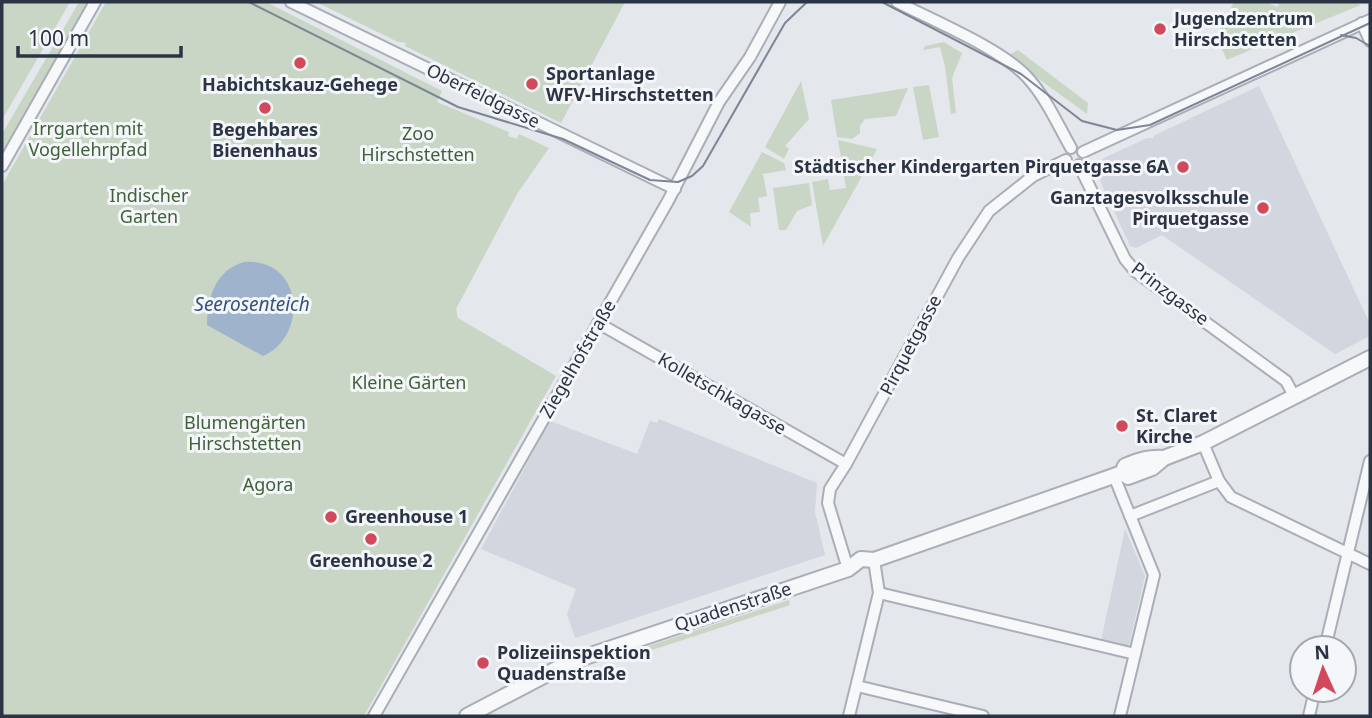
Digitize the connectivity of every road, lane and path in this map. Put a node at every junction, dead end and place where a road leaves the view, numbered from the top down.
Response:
1 (95, 2) edge
2 (291, 2) edge
3 (780, 2) edge
4 (897, 2) edge
5 (1366, 22) edge
6 (1370, 41) edge
7 (1070, 148) junction
8 (1083, 152) junction
9 (1066, 160) junction
10 (1079, 165) junction
11 (2, 166) edge
12 (675, 189) junction
13 (598, 323) junction
14 (1370, 358) edge
15 (1294, 396) junction
16 (1203, 443) junction
17 (1370, 461) edge
18 (846, 464) junction
19 (1118, 475) junction
20 (1219, 481) junction
21 (1130, 516) junction
22 (1347, 553) junction
23 (874, 560) junction
24 (1370, 564) edge
25 (848, 569) junction
26 (879, 593) junction
27 (1328, 634) edge
28 (1135, 654) junction
29 (857, 686) junction
30 (374, 716) edge
31 (467, 716) edge
32 (849, 716) edge
33 (983, 716) edge
34 (1120, 716) edge

1 - 11 street
2 - 12 street, Oberfeldgasse
3 - 12 street, Ziegelhofstraße
4 - 7 street
5 - 6 street
5 - 8 street
7 - 8 street
7 - 9 street
8 - 10 street
9 - 10 street
9 - 18 street, Pirquetgasse
10 - 15 street, Prinzgasse
12 - 13 street, Ziegelhofstraße
13 - 18 street, Kolletschkagasse
13 - 30 street, Ziegelhofstraße
14 - 15 street, Quadenstraße
15 - 16 street, Quadenstraße
16 - 19 street, Quadenstraße
16 - 20 street
17 - 22 street
18 - 25 street, Pirquetgasse
19 - 21 street
19 - 23 street, Quadenstraße
20 - 21 street
20 - 22 street
21 - 28 street
22 - 24 street
22 - 27 street
23 - 25 street, Quadenstraße
23 - 26 street
25 - 31 street, Quadenstraße
26 - 28 street
26 - 29 street
28 - 34 street
29 - 32 street
29 - 33 street

